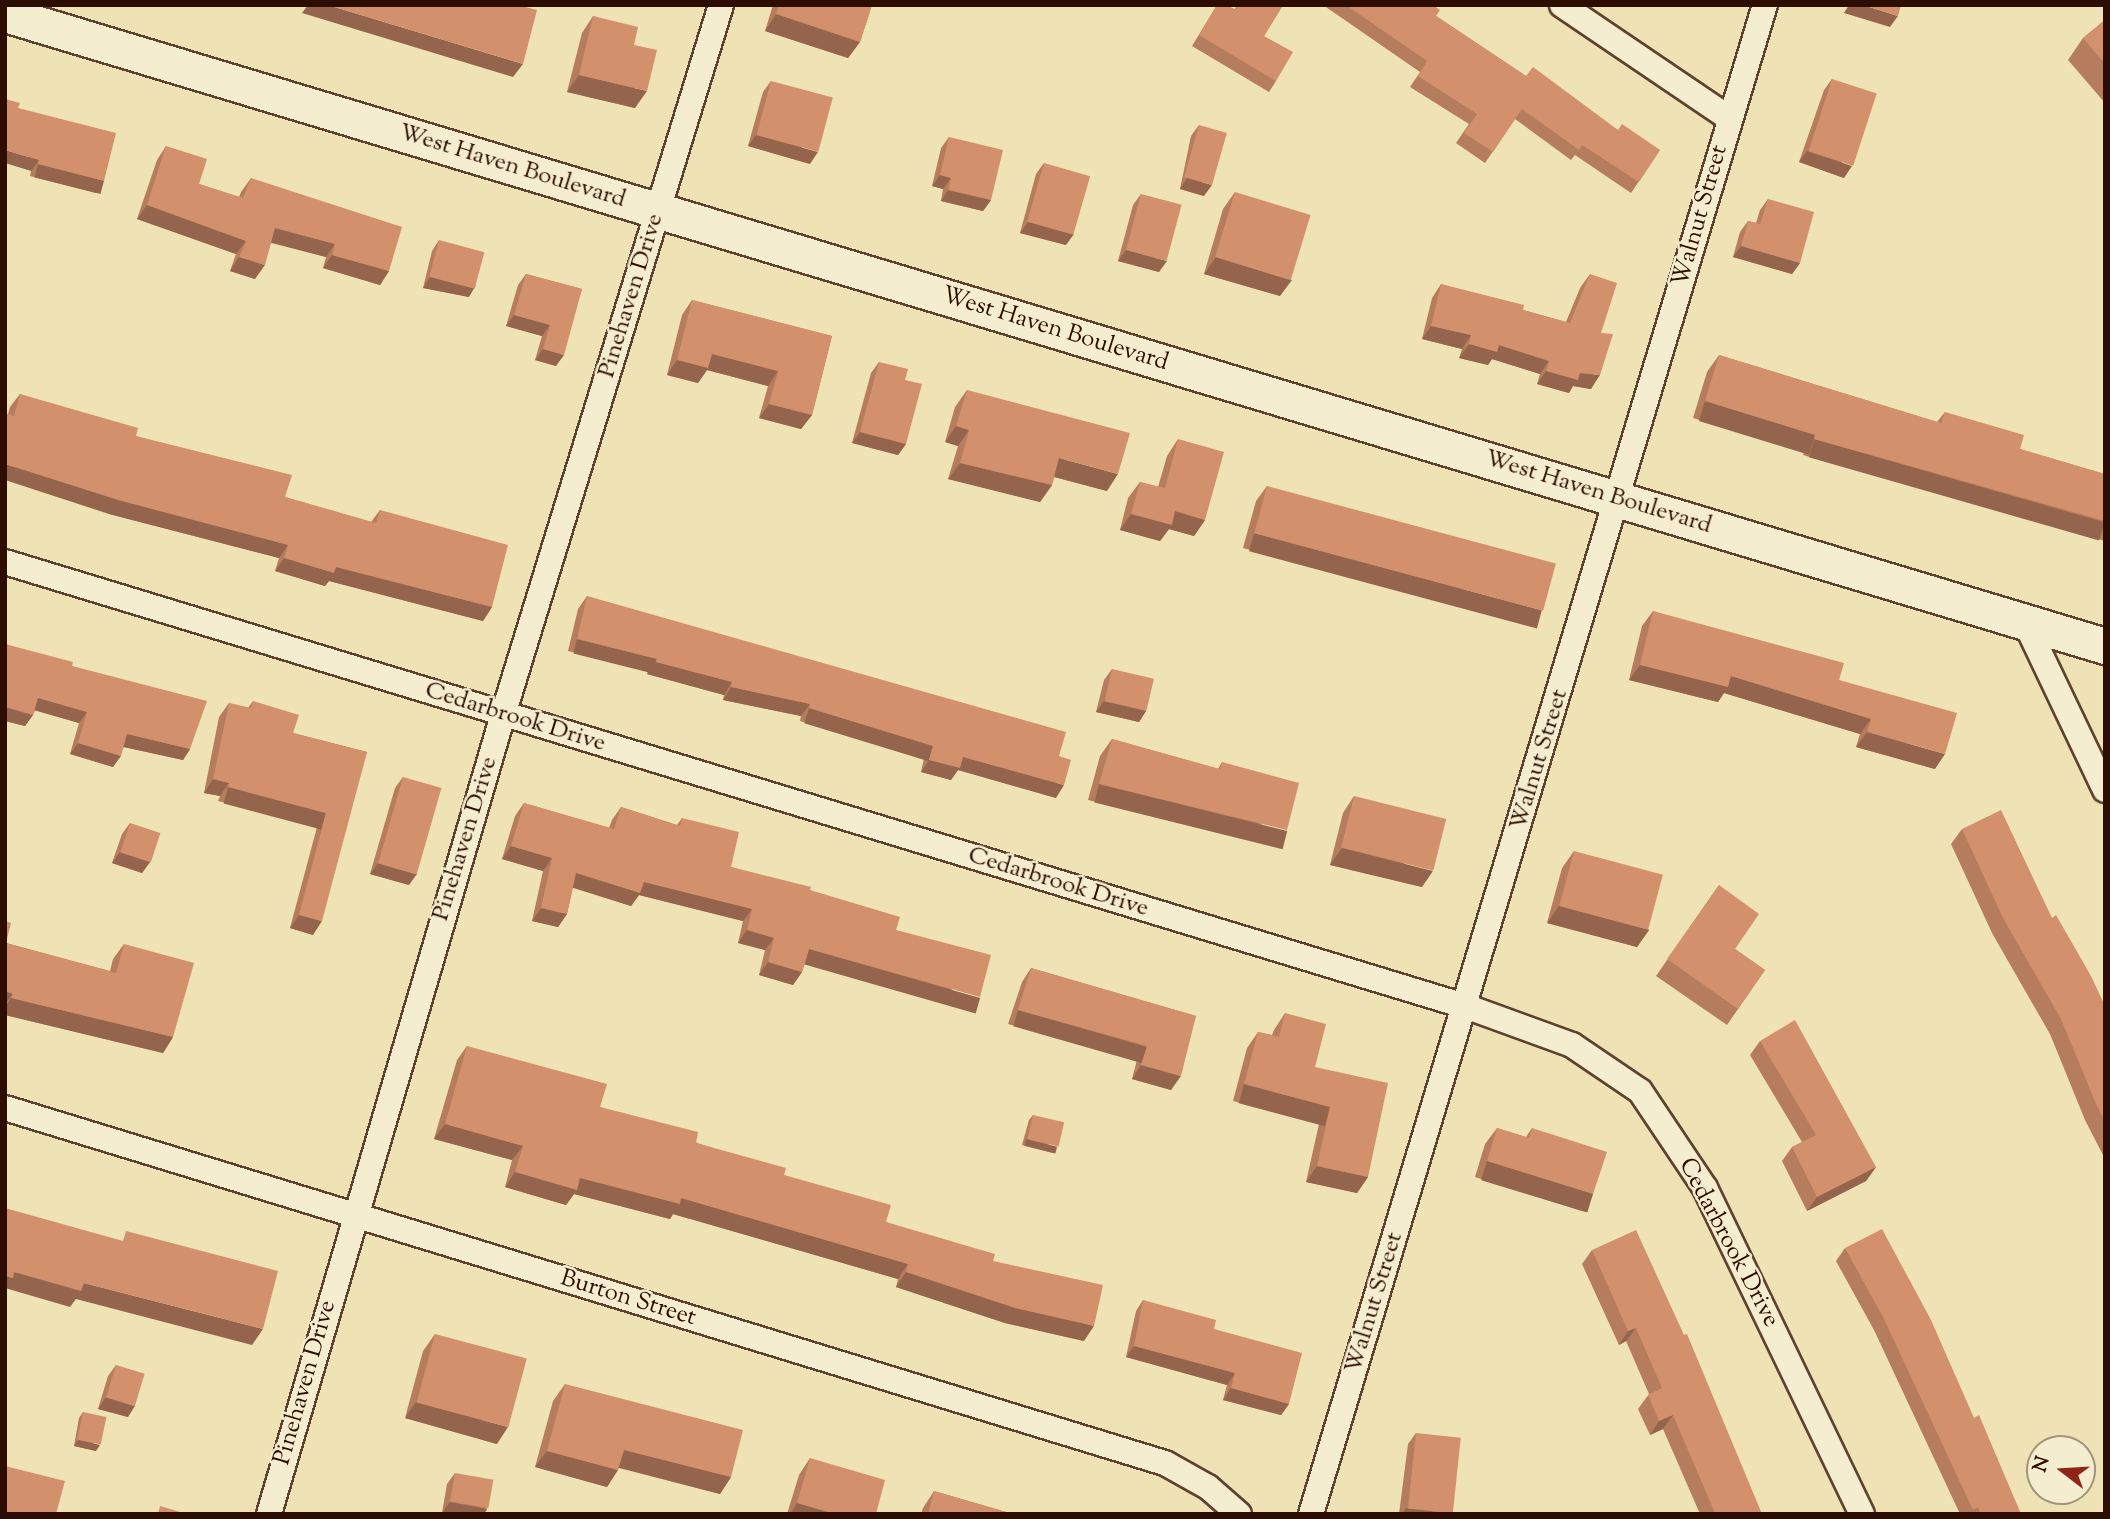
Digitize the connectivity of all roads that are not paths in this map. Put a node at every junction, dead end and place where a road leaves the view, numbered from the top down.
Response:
1 (721, 5) edge
2 (1562, 5) edge
3 (1765, 5) edge
4 (5, 14) edge
5 (1729, 118) junction
6 (658, 212) junction
7 (1619, 499) junction
8 (5, 562) edge
9 (2025, 622) junction
10 (2105, 646) edge
11 (503, 715) junction
12 (2105, 790) edge
13 (1465, 1006) junction
14 (5, 1108) edge
15 (354, 1213) junction
16 (269, 1514) edge
17 (1239, 1514) edge
18 (1311, 1514) edge
19 (1862, 1514) edge

1 - 6 street, Pinehaven Drive
2 - 5 street
3 - 5 street, Walnut Street
4 - 6 street, West Haven Boulevard
5 - 7 street, Walnut Street
6 - 7 street, West Haven Boulevard
6 - 11 street, Pinehaven Drive
7 - 9 street, West Haven Boulevard
7 - 13 street, Walnut Street
8 - 11 street, Cedarbrook Drive
9 - 10 street, West Haven Boulevard
9 - 12 street
11 - 13 street, Cedarbrook Drive
11 - 15 street, Pinehaven Drive
13 - 18 street, Walnut Street
13 - 19 street, Cedarbrook Drive
14 - 15 street, Burton Street
15 - 16 street, Pinehaven Drive
15 - 17 street, Burton Street

